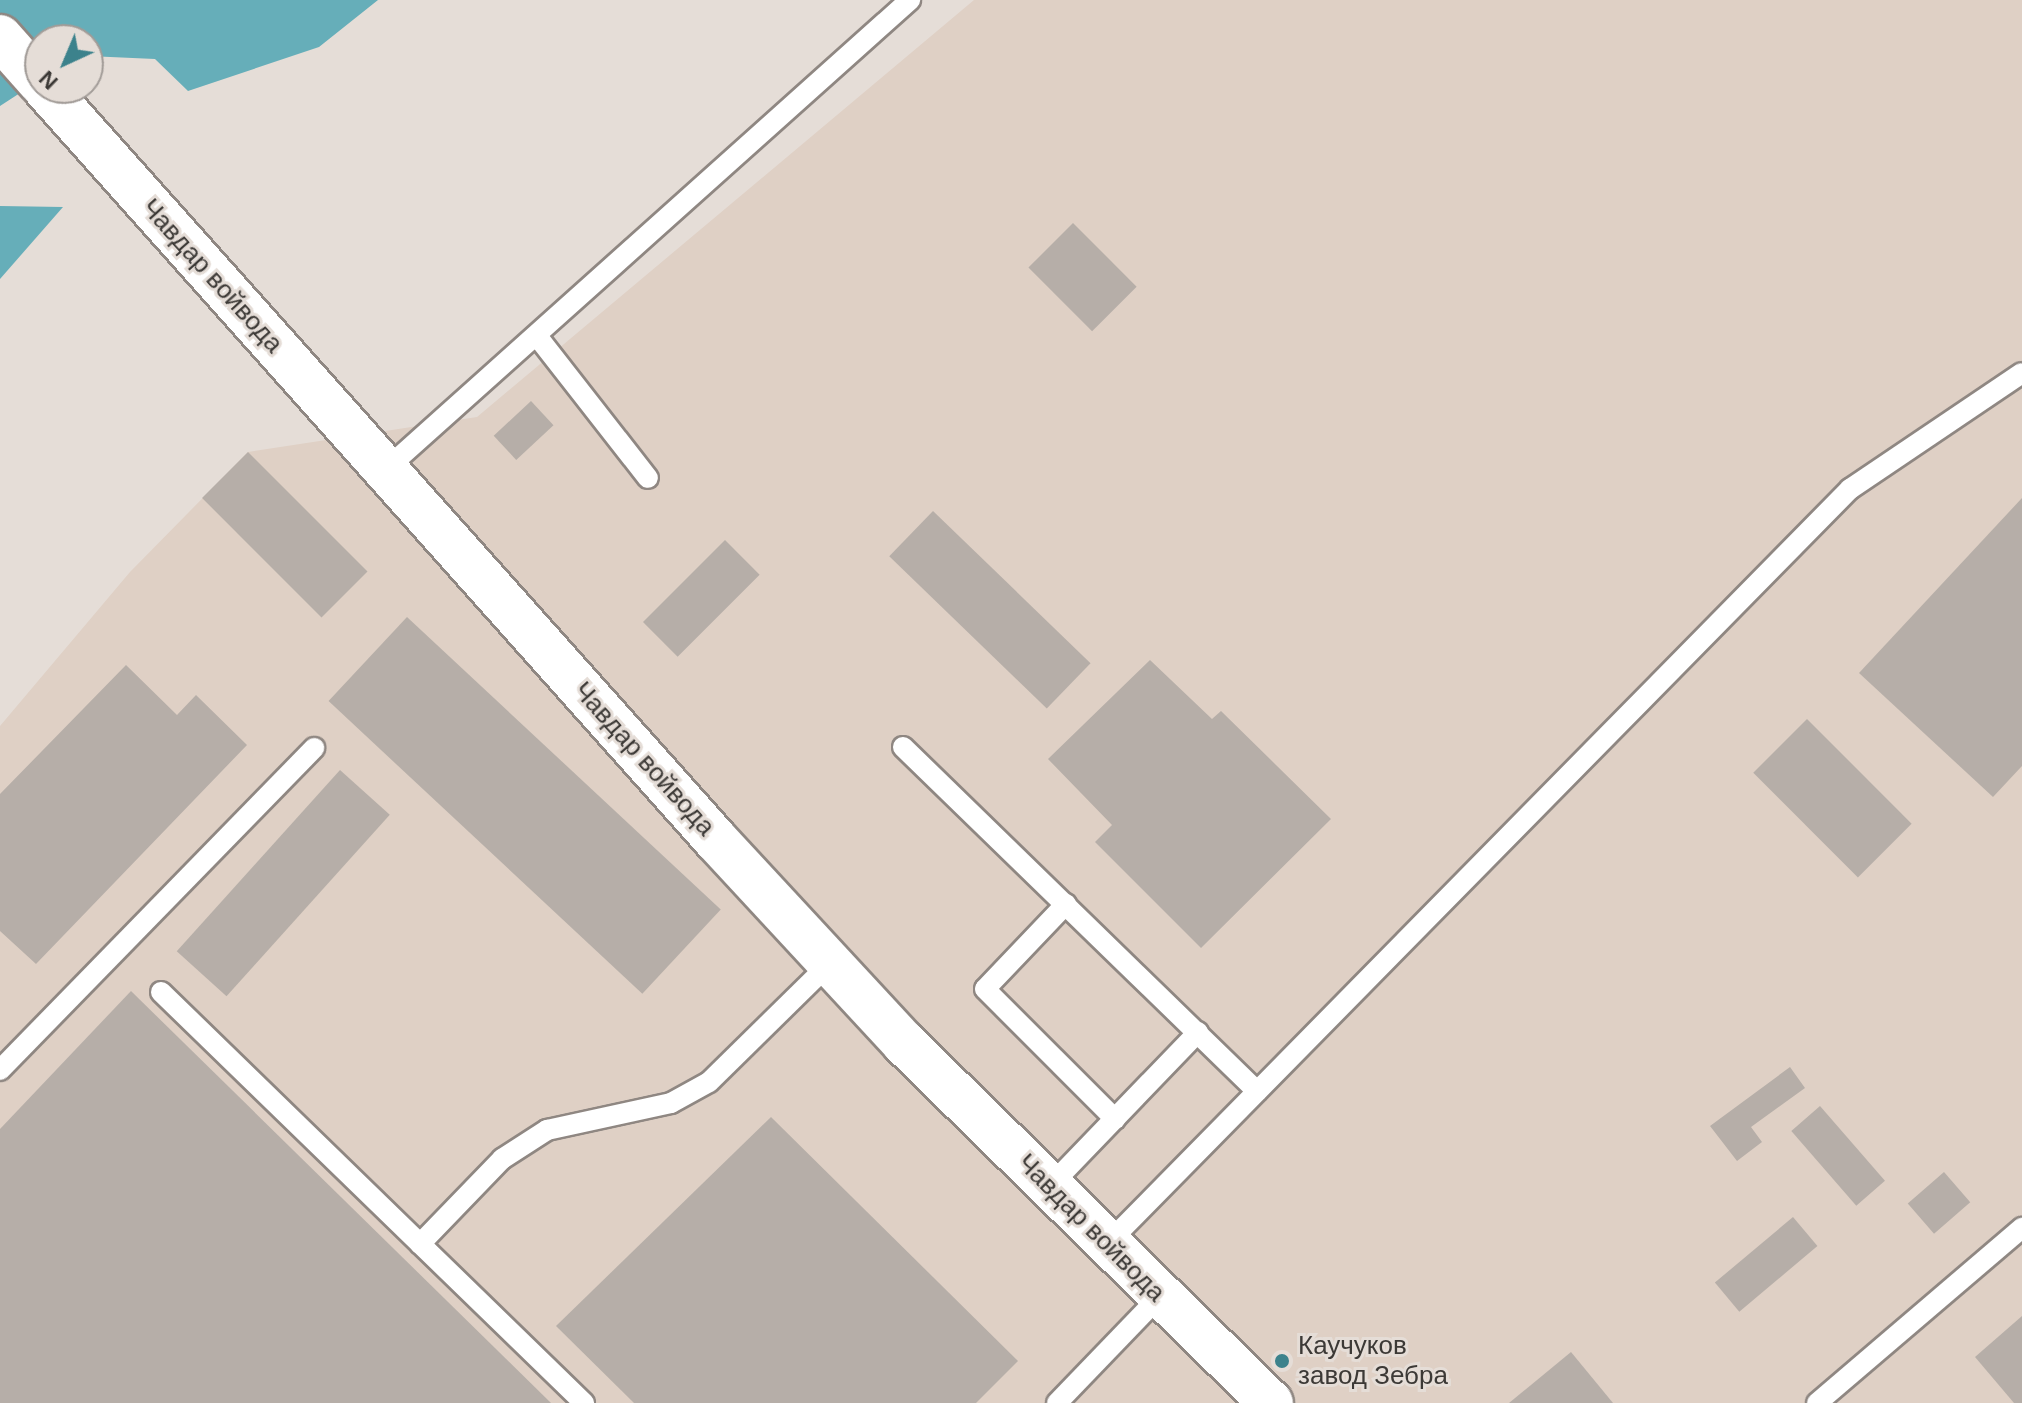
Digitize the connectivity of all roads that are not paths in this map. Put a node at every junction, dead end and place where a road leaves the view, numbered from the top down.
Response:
1 (910, 0) edge
2 (0, 37) edge
3 (24, 64) edge
4 (59, 104) edge
5 (537, 336) junction
6 (2022, 373) edge
7 (385, 470) junction
8 (648, 478) dead end
9 (903, 747) dead end
10 (314, 748) dead end
11 (1066, 904) junction
12 (830, 963) junction
13 (161, 992) dead end
14 (1198, 1032) junction
15 (0, 1070) edge
16 (1257, 1091) junction
17 (1115, 1119) junction
18 (1049, 1187) junction
19 (2022, 1228) edge
20 (420, 1244) junction
21 (1106, 1245) junction
22 (1159, 1297) junction
23 (584, 1403) edge
24 (1057, 1403) edge
25 (1271, 1403) edge
26 (1817, 1403) edge

1 - 5 lane
2 - 3 street
4 - 7 street, Чавдар войвода
5 - 7 lane
5 - 8 lane
6 - 16 lane
7 - 12 street, Чавдар войвода
9 - 11 lane
10 - 15 lane
11 - 14 lane
11 - 17 lane
12 - 18 street, Чавдар войвода
12 - 20 lane
13 - 20 lane
14 - 16 lane
14 - 17 lane
16 - 21 lane
17 - 18 lane
18 - 21 street, Чавдар войвода
19 - 26 lane
20 - 23 lane
21 - 22 street, Чавдар войвода
22 - 24 lane
22 - 25 street, Чавдар войвода

